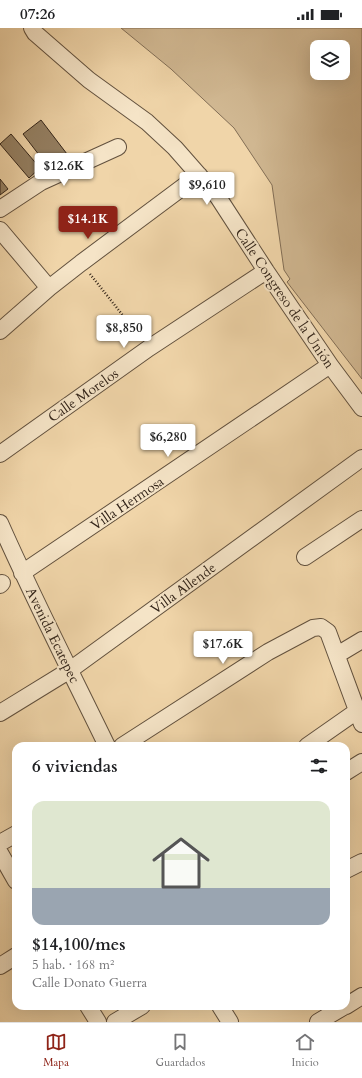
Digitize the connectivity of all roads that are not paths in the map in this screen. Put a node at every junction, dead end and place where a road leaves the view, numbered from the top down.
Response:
1 (32, 28) edge
2 (118, 147) dead end
3 (199, 175) junction
4 (0, 209) edge
5 (0, 230) edge
6 (266, 271) junction
7 (49, 288) junction
8 (0, 331) edge
9 (330, 365) junction
10 (362, 408) edge
11 (0, 454) edge
12 (362, 458) edge
13 (362, 519) edge
14 (0, 523) edge
15 (305, 557) dead end
16 (22, 573) junction
17 (362, 640) edge
18 (337, 655) junction
19 (70, 670) junction
20 (0, 713) edge
21 (359, 718) edge
22 (105, 742) edge
23 (128, 742) edge
24 (314, 742) edge
25 (362, 762) edge
26 (350, 770) edge
27 (12, 836) edge
28 (0, 843) edge
29 (0, 853) edge
30 (362, 862) edge
31 (350, 868) edge
32 (12, 874) edge
33 (12, 958) edge
34 (0, 966) edge
35 (362, 996) edge
36 (350, 1004) edge
37 (90, 1010) edge
38 (135, 1010) edge
39 (222, 1010) edge
40 (339, 1010) edge
41 (98, 1022) edge
42 (115, 1022) edge
43 (230, 1022) edge
44 (318, 1022) edge

1 - 3 street, Calle Congreso de la Unión
2 - 4 street
3 - 6 street, Calle Congreso de la Unión
3 - 7 street
5 - 7 street
6 - 9 street, Calle Congreso de la Unión
6 - 11 street, Calle Morelos
7 - 8 street
9 - 10 street, Calle Congreso de la Unión
9 - 16 street, Villa Hermosa
12 - 19 street, Villa Allende
13 - 15 street
14 - 16 street, Avenida Ecatepec
16 - 19 street, Avenida Ecatepec
17 - 18 street
18 - 21 street
18 - 23 street
19 - 20 street, Villa Allende
19 - 22 street, Avenida Ecatepec
21 - 24 street
25 - 26 street
27 - 28 street
29 - 32 street
30 - 31 street
33 - 34 street
35 - 36 street
37 - 41 street
38 - 42 street
39 - 43 street
40 - 44 street

